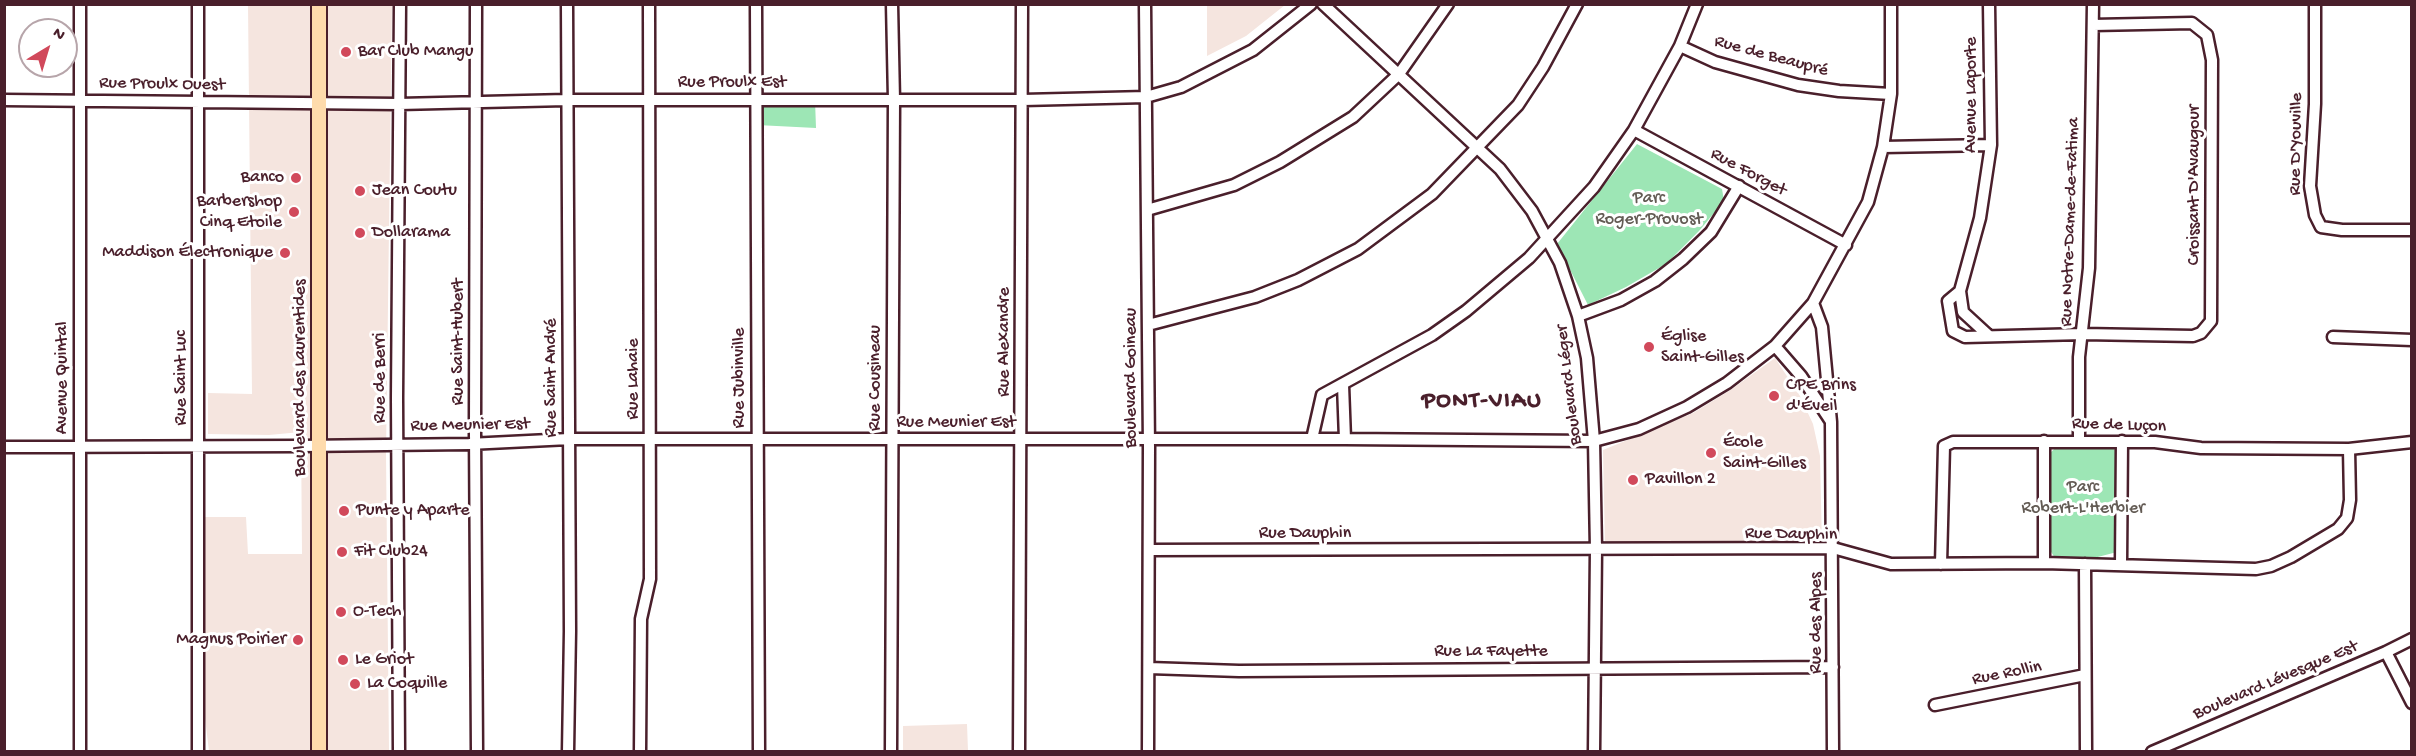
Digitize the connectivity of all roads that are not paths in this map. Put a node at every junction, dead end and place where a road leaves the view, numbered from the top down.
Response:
1 (80, 4) edge
2 (198, 4) edge
3 (320, 4) edge
4 (400, 4) edge
5 (476, 4) edge
6 (567, 4) edge
7 (649, 4) edge
8 (756, 4) edge
9 (892, 4) edge
10 (1022, 4) edge
11 (1145, 4) edge
12 (1311, 4) edge
13 (1323, 4) edge
14 (1448, 4) edge
15 (1576, 4) edge
16 (1697, 4) edge
17 (1891, 4) edge
18 (1989, 4) edge
19 (2093, 4) edge
20 (2315, 4) edge
21 (2093, 25) junction
22 (1680, 46) junction
23 (1399, 74) junction
24 (1892, 94) junction
25 (1146, 97) junction
26 (650, 99) junction
27 (757, 99) junction
28 (4, 100) edge
29 (80, 100) junction
30 (566, 100) junction
31 (894, 100) junction
32 (1023, 100) junction
33 (476, 101) junction
34 (198, 102) junction
35 (318, 102) junction
36 (399, 104) junction
37 (1634, 130) junction
38 (1991, 145) junction
39 (1478, 147) junction
40 (1883, 147) junction
41 (1738, 186) junction
42 (1148, 210) junction
43 (2412, 230) edge
44 (1546, 239) junction
45 (1846, 244) junction
46 (1960, 291) junction
47 (1813, 303) junction
48 (1578, 316) junction
49 (1148, 325) junction
50 (2083, 334) junction
51 (1988, 335) junction
52 (2333, 337) dead end
53 (2412, 340) edge
54 (1775, 346) junction
55 (1343, 385) junction
56 (1831, 422) junction
57 (569, 439) junction
58 (651, 439) junction
59 (757, 439) junction
60 (892, 439) junction
61 (1020, 439) junction
62 (1149, 439) junction
63 (1312, 439) junction
64 (1345, 439) junction
65 (1594, 441) junction
66 (2044, 441) junction
67 (2079, 441) junction
68 (2122, 441) junction
69 (2412, 442) edge
70 (475, 443) junction
71 (398, 444) junction
72 (319, 445) junction
73 (4, 447) edge
74 (79, 447) junction
75 (198, 447) junction
76 (2349, 449) junction
77 (1833, 548) junction
78 (1596, 549) junction
79 (1149, 550) junction
80 (2044, 563) junction
81 (1941, 564) junction
82 (2085, 564) junction
83 (2121, 564) junction
84 (2412, 639) edge
85 (2386, 652) junction
86 (1833, 667) junction
87 (1149, 668) junction
88 (1594, 668) junction
89 (2085, 675) junction
90 (2412, 704) edge
91 (1935, 705) dead end
92 (2154, 751) edge
93 (80, 752) edge
94 (198, 752) edge
95 (319, 752) edge
96 (399, 752) edge
97 (477, 752) edge
98 (568, 752) edge
99 (640, 752) edge
100 (759, 752) edge
101 (891, 752) edge
102 (1019, 752) edge
103 (1149, 752) edge
104 (1594, 752) edge
105 (1833, 752) edge
106 (2086, 752) edge

1 - 29 street, Avenue Quintal
2 - 34 street, Rue Saint Luc
3 - 35 main road, Boulevard des Laurentides
4 - 36 street, Rue de Berri
5 - 33 street, Rue Saint-Hubert
6 - 30 street, Rue Saint André
7 - 26 street, Rue Lahaie
8 - 27 street, Rue Jubinville
9 - 31 street, Rue Cousineau
10 - 32 street, Rue Alexandre
11 - 25 street, Boulevard Goineau
12 - 25 street, Rue Proulx Est
13 - 23 street, Boulevard Léger
14 - 23 street
15 - 39 street
16 - 22 street
17 - 24 street, Rue Meunier Est
18 - 38 street, Avenue Laporte
19 - 21 street, Rue Notre-Dame-de-Fatima
20 - 43 street, Rue D'Youville
21 - 50 street, Rue Notre-Dame-de-Fatima
21 - 50 street, Croissant D'Avaugour
22 - 24 street, Rue de Beaupré
22 - 37 street
23 - 39 street, Boulevard Léger
23 - 42 street
24 - 40 street, Rue Meunier Est
25 - 32 street, Rue Proulx Est
25 - 42 street, Boulevard Goineau
26 - 27 street, Rue Proulx Est
26 - 30 street, Rue Proulx Est
26 - 58 street, Rue Lahaie
27 - 31 street, Rue Proulx Est
27 - 59 street, Rue Jubinville
28 - 29 street, Rue Proulx Ouest
29 - 34 street, Rue Proulx Ouest
29 - 74 street, Avenue Quintal
30 - 33 street, Rue Proulx Est
30 - 57 street, Rue Saint André
31 - 32 street, Rue Proulx Est
31 - 60 street, Rue Cousineau
32 - 61 street, Rue Alexandre
33 - 36 street, Rue Proulx Est
33 - 70 street, Rue Saint-Hubert
34 - 35 street, Rue Proulx Ouest
34 - 75 street, Rue Saint Luc
35 - 36 street, Rue Proulx Est
35 - 72 main road, Boulevard des Laurentides
36 - 71 street, Rue de Berri
37 - 41 street, Rue Forget
37 - 44 street
38 - 40 street
38 - 46 street, Avenue Laporte
39 - 44 street, Boulevard Léger
39 - 49 street
40 - 45 street, Rue Meunier Est
41 - 45 street, Rue Forget
41 - 48 street
42 - 49 street, Boulevard Goineau
44 - 48 street, Boulevard Léger
44 - 55 street
45 - 47 street, Rue Meunier Est
46 - 51 street
46 - 51 street, Avenue Laporte
47 - 54 street, Rue Meunier Est
47 - 56 street, Rue des Alpes
48 - 65 street, Boulevard Léger
49 - 62 street, Boulevard Goineau
50 - 51 street, Avenue Laporte
50 - 67 street, Rue Notre-Dame-de-Fatima
52 - 53 street
54 - 56 street
54 - 65 street, Rue Meunier Est
55 - 63 street
55 - 64 street
56 - 77 street, Rue des Alpes
57 - 58 street, Rue Meunier Est
57 - 70 street, Rue Meunier Est
57 - 98 street, Rue Saint André
58 - 59 street, Rue Meunier Est
58 - 99 street, Rue Lahaie
59 - 60 street, Rue Meunier Est
59 - 100 street, Rue Jubinville
60 - 61 street, Rue Meunier Est
60 - 101 street, Rue Cousineau
61 - 62 street, Rue Meunier Est
61 - 102 street, Rue Alexandre
62 - 63 street, Rue Meunier Est
62 - 79 street, Boulevard Goineau
63 - 64 street, Rue Meunier Est
64 - 65 street, Rue Meunier Est
65 - 78 street, Boulevard Léger
66 - 67 street, Rue de Luçon
66 - 80 street
66 - 81 street, Rue de Luçon
67 - 68 street, Rue de Luçon
68 - 76 street, Rue de Luçon
68 - 83 street
69 - 76 street, Rue de Luçon
70 - 71 street, Rue Meunier Est
70 - 97 street, Rue Saint-Hubert
71 - 72 street, Rue Meunier Est
71 - 96 street, Rue de Berri
72 - 75 street, Rue Meunier Est
72 - 95 main road, Boulevard des Laurentides
73 - 74 street, Rue Meunier Est
74 - 75 street, Rue Meunier Est
74 - 93 street, Avenue Quintal
75 - 94 street, Rue Saint Luc
76 - 83 street, Rue Dauphin
77 - 78 street, Rue Dauphin
77 - 81 street, Rue Dauphin
77 - 86 street, Rue des Alpes
78 - 79 street, Rue Dauphin
78 - 88 street, Boulevard Léger
79 - 87 street, Boulevard Goineau
80 - 81 street, Rue Dauphin
80 - 82 street, Rue Dauphin
82 - 83 street, Rue Dauphin
82 - 89 street
84 - 85 street, Boulevard Lévesque Est
85 - 90 street
85 - 92 street, Boulevard Lévesque Est
86 - 88 street, Rue La Fayette
86 - 105 street, Rue des Alpes
87 - 88 street, Rue La Fayette
87 - 103 street, Boulevard Goineau
88 - 104 street, Boulevard Léger
89 - 91 street, Rue Rollin
89 - 106 street

